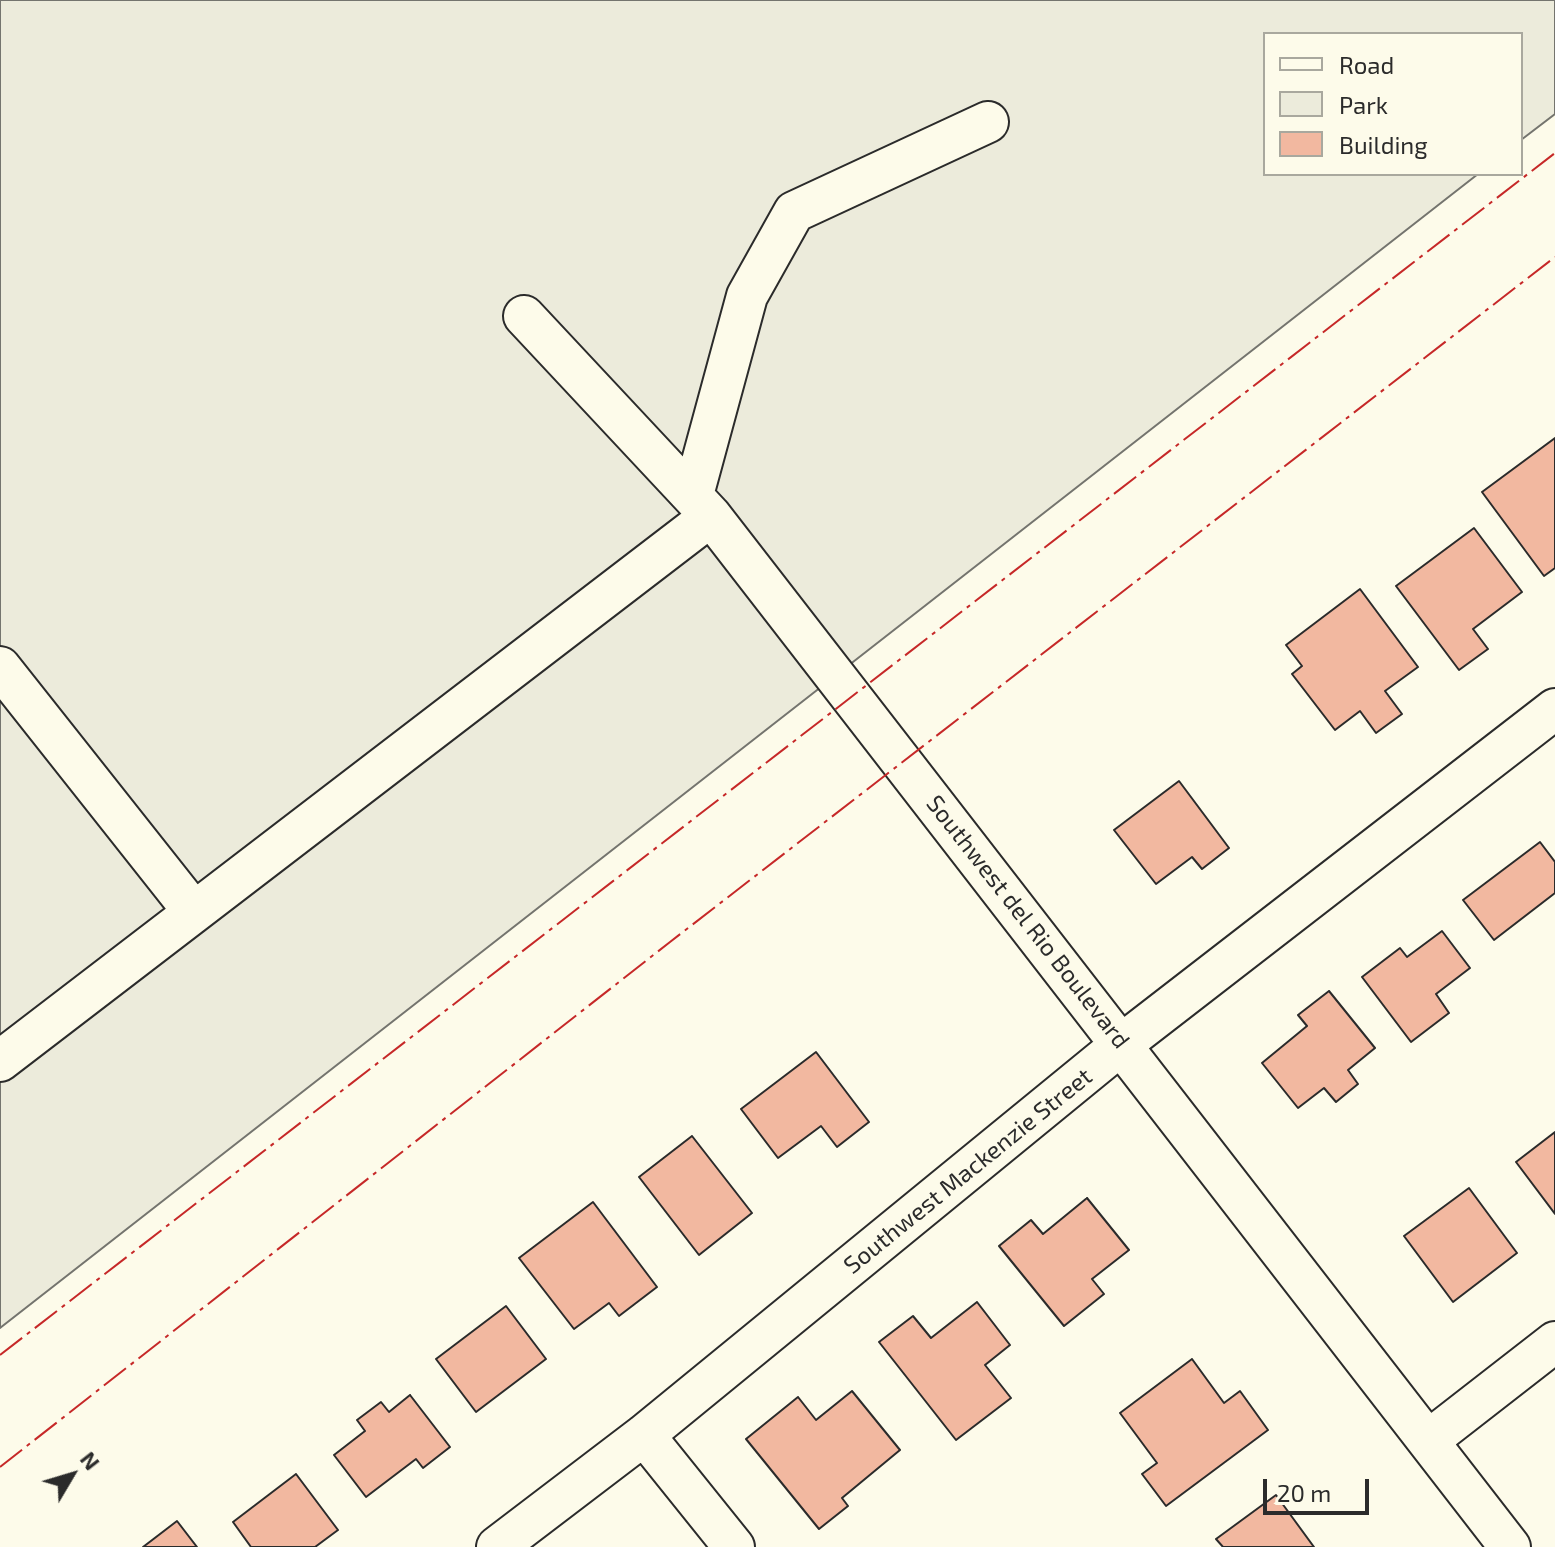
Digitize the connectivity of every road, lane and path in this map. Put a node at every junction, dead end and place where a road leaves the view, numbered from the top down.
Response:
1 (988, 122) dead end
2 (524, 316) dead end
3 (702, 506) junction
4 (0, 667) edge
5 (1555, 709) edge
6 (194, 912) junction
7 (1122, 1044) junction
8 (0, 1061) edge
9 (1555, 1342) edge
10 (644, 1435) junction
11 (1429, 1440) junction
12 (497, 1547) edge
13 (734, 1547) edge
14 (1510, 1547) edge

1 - 3 street
2 - 3 street, Southwest del Rio Boulevard
3 - 6 street
3 - 7 street, Southwest del Rio Boulevard
4 - 6 street
5 - 7 street, Southwest Mackenzie Street
6 - 8 street
7 - 10 street, Southwest Mackenzie Street
7 - 11 street, Southwest del Rio Boulevard
9 - 11 street
10 - 12 street, Southwest Mackenzie Street
10 - 13 street
11 - 14 street, Southwest del Rio Boulevard

